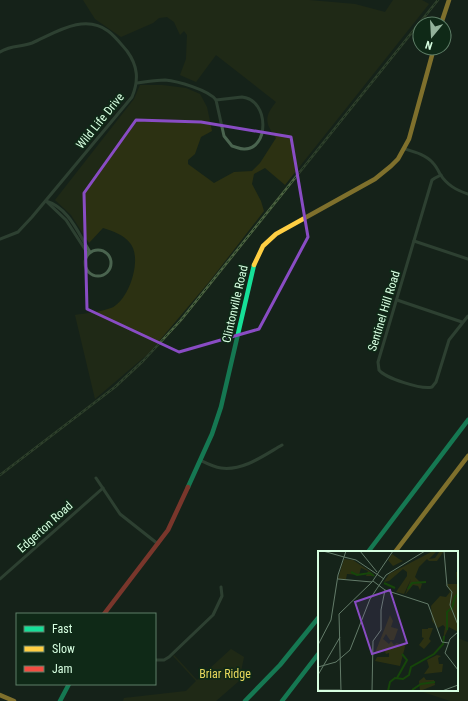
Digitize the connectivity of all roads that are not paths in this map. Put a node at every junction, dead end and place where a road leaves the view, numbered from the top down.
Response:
1 (449, 0) edge
2 (444, 16) edge
3 (0, 52) edge
4 (432, 56) edge
5 (137, 83) junction
6 (216, 100) junction
7 (405, 149) junction
8 (441, 175) junction
9 (468, 194) edge
10 (46, 200) junction
11 (69, 217) junction
12 (66, 220) junction
13 (78, 236) junction
14 (0, 239) edge
15 (414, 241) junction
16 (89, 253) junction
17 (468, 259) edge
18 (397, 300) junction
19 (468, 316) edge
20 (462, 322) junction
21 (468, 420) edge
22 (282, 444) dead end
23 (468, 456) edge
24 (200, 460) junction
25 (96, 478) dead end
26 (103, 488) junction
27 (158, 544) junction
28 (369, 551) edge
29 (396, 551) edge
30 (0, 579) edge
31 (221, 587) dead end
32 (105, 613) edge
33 (318, 618) edge
34 (318, 654) edge
35 (156, 660) edge
36 (68, 685) edge
37 (0, 695) edge
38 (14, 701) edge
39 (60, 701) edge
40 (244, 701) edge
41 (282, 701) edge

1 - 2 main road
3 - 5 street
4 - 7 main road, Clintonville Road
5 - 6 street
5 - 10 street, Wild Life Drive
6 - 6 street
7 - 8 street
7 - 24 main road, Clintonville Road
8 - 9 street
8 - 15 street, Sentinel Hill Road
10 - 11 street
10 - 12 street
10 - 14 street, Wild Life Drive
11 - 12 street
11 - 13 street
12 - 13 street
13 - 16 street
15 - 17 street
15 - 18 street, Sentinel Hill Road
16 - 16 street
18 - 20 street
18 - 20 street, Sentinel Hill Road
19 - 20 street, Sentinel Hill Road
21 - 28 main road
22 - 24 street
23 - 29 main road
24 - 27 main road, Clintonville Road
25 - 26 street
26 - 27 street
26 - 30 street, Edgerton Road
27 - 32 main road, Clintonville Road
31 - 35 street
33 - 40 main road
34 - 41 main road
36 - 39 main road
37 - 38 main road

